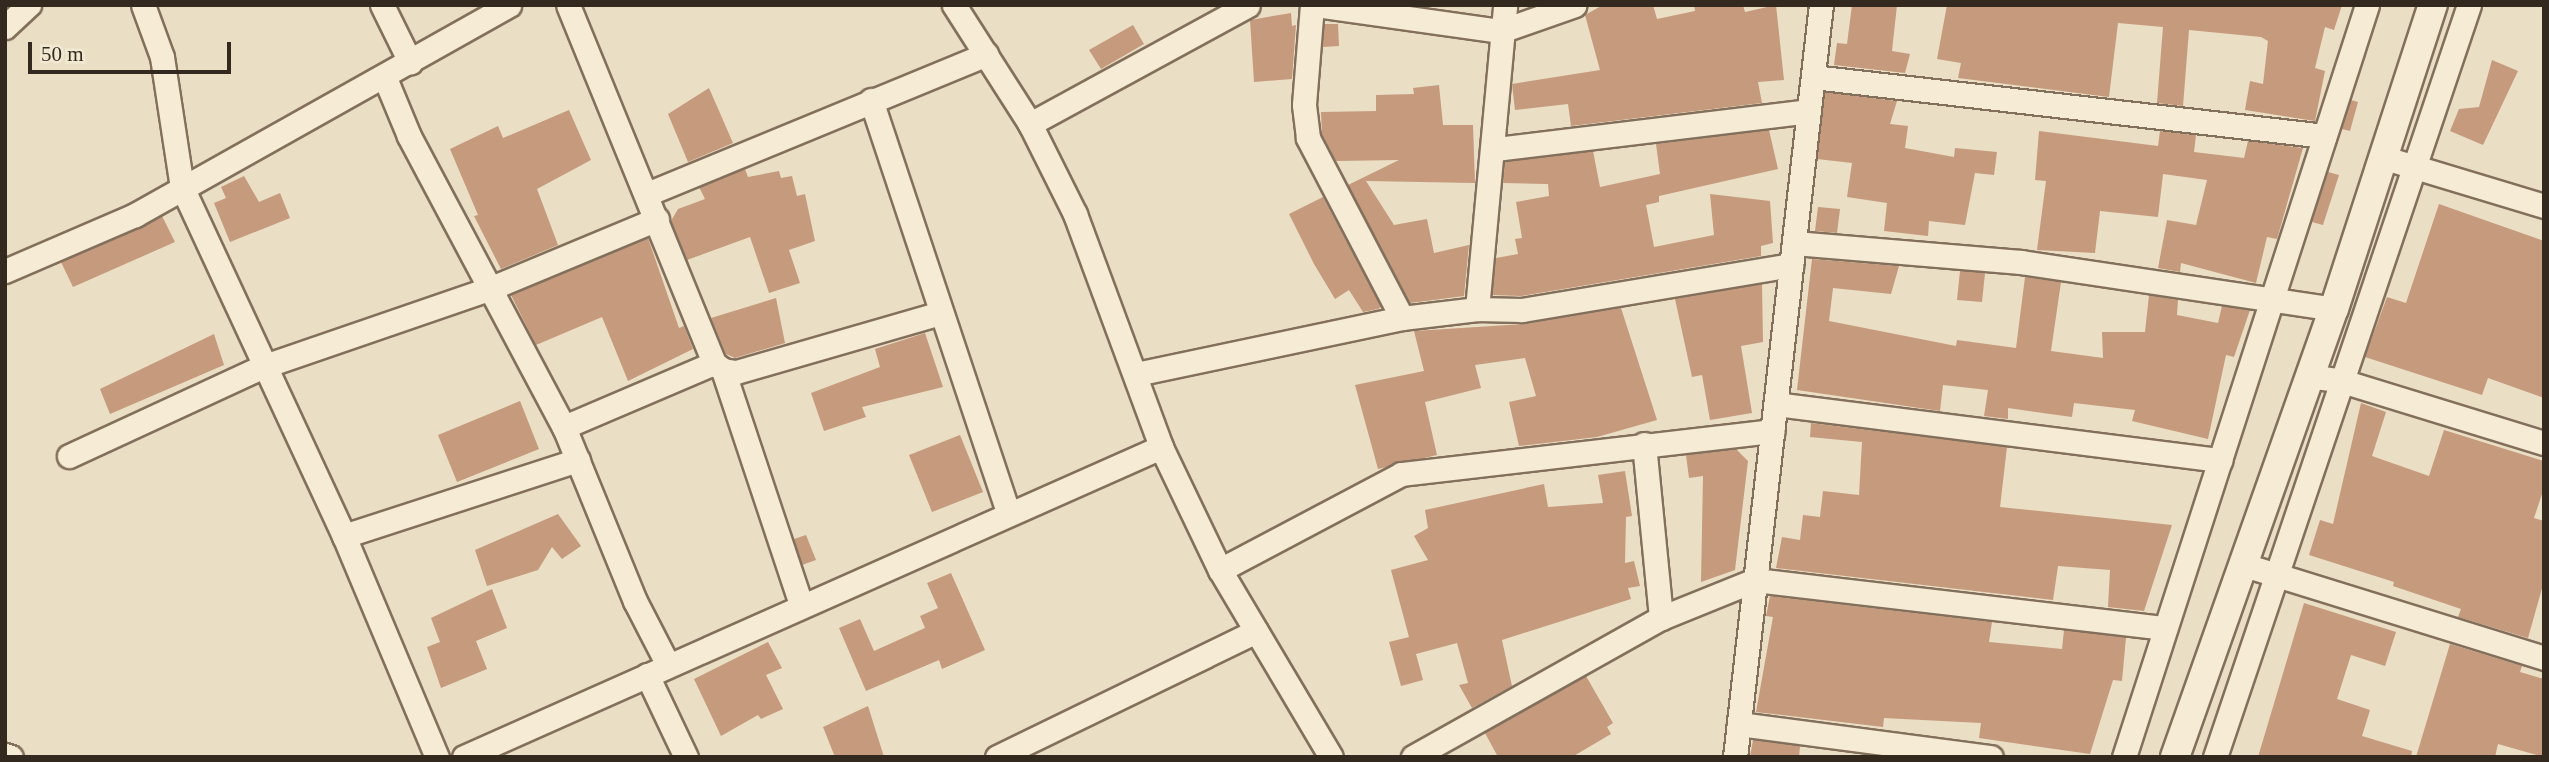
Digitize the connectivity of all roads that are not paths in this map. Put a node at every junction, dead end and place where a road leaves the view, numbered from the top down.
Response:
1 (29, 5) edge
2 (143, 5) edge
3 (382, 5) edge
4 (509, 5) edge
5 (568, 5) edge
6 (954, 5) edge
7 (1248, 5) edge
8 (1314, 5) edge
9 (1505, 5) edge
10 (1575, 5) edge
11 (1821, 5) edge
12 (2367, 5) edge
13 (2433, 5) edge
14 (2469, 5) edge
15 (5, 27) edge
16 (1501, 31) junction
17 (986, 54) junction
18 (410, 62) junction
19 (1813, 77) junction
20 (385, 78) junction
21 (871, 100) junction
22 (1809, 111) junction
23 (1030, 124) junction
24 (2325, 136) junction
25 (1496, 149) junction
26 (2382, 157) junction
27 (2415, 166) junction
28 (182, 187) junction
29 (647, 194) junction
30 (2544, 206) edge
31 (657, 219) junction
32 (1793, 254) junction
33 (5, 271) edge
34 (489, 289) junction
35 (2273, 296) junction
36 (1477, 309) junction
37 (2333, 309) junction
38 (942, 313) junction
39 (1402, 318) junction
40 (262, 367) junction
41 (719, 367) junction
42 (1136, 374) junction
43 (2308, 376) junction
44 (2342, 381) junction
45 (1776, 404) junction
46 (564, 427) junction
47 (1773, 431) junction
48 (2544, 443) edge
49 (1644, 444) junction
50 (1161, 447) junction
51 (69, 456) dead end
52 (578, 460) junction
53 (2220, 460) junction
54 (1008, 511) junction
55 (344, 536) junction
56 (2244, 565) junction
57 (1220, 570) junction
58 (2276, 575) junction
59 (1755, 580) junction
60 (801, 605) junction
61 (1661, 618) junction
62 (2165, 628) junction
63 (1256, 631) junction
64 (2544, 658) edge
65 (668, 665) junction
66 (647, 675) junction
67 (1739, 724) junction
68 (5, 755) edge
69 (11, 757) edge
70 (437, 757) edge
71 (464, 757) edge
72 (686, 757) edge
73 (998, 757) edge
74 (1331, 757) edge
75 (1413, 757) edge
76 (1735, 757) edge
77 (1991, 757) edge
78 (2124, 757) edge
79 (2175, 757) edge
80 (2215, 757) edge

1 - 15 street
2 - 28 street
3 - 18 street
4 - 18 street
5 - 29 street
6 - 17 street
7 - 23 street
8 - 16 street
8 - 39 street
9 - 16 street
10 - 16 street
11 - 19 street
12 - 24 street
13 - 26 street
14 - 27 street
16 - 25 street
17 - 21 street
17 - 23 street
18 - 20 street
19 - 22 street
19 - 24 street
20 - 28 street
20 - 34 street
21 - 29 street
21 - 38 street
22 - 25 street
22 - 32 street
23 - 42 street
24 - 35 street
25 - 36 street
26 - 27 street
26 - 37 street
27 - 30 street
27 - 44 street
28 - 33 street
28 - 40 street
29 - 31 street
31 - 34 street
31 - 41 street
32 - 35 street
32 - 36 street
32 - 45 street
34 - 40 street
34 - 46 street
35 - 37 street
35 - 53 street
36 - 39 street
37 - 43 street
38 - 41 street
38 - 54 street
39 - 42 street
40 - 51 street
40 - 55 street
41 - 46 street
41 - 60 street
42 - 50 street
43 - 44 street
43 - 56 street
44 - 48 street
44 - 58 street
45 - 47 street
45 - 53 street
46 - 52 street
47 - 49 street
47 - 59 street
49 - 57 street
49 - 61 street
50 - 54 street
50 - 57 street
52 - 55 street
52 - 65 street
53 - 62 street
54 - 60 street
55 - 70 street
56 - 58 street
56 - 79 street
57 - 63 street
58 - 64 street
58 - 80 street
59 - 61 street
59 - 62 street
59 - 67 street
60 - 65 street
61 - 75 street
62 - 78 street
63 - 73 street
63 - 74 street
65 - 66 street
66 - 71 street
66 - 72 street
67 - 76 street
67 - 77 street
68 - 69 street

